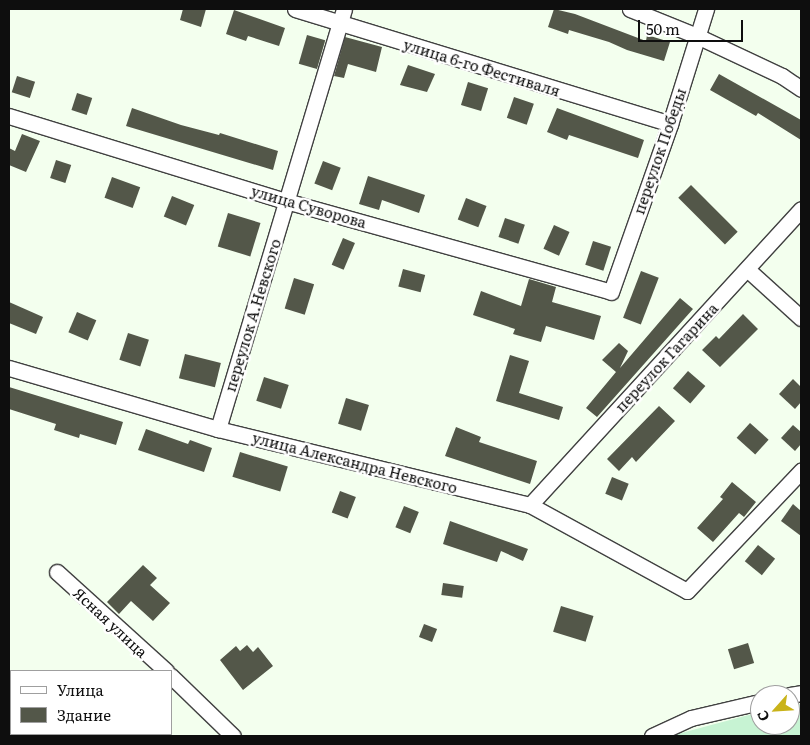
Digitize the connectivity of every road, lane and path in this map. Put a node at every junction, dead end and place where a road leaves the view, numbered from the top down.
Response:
1 (295, 9) edge
2 (630, 9) edge
3 (706, 9) edge
4 (342, 16) edge
5 (697, 36) junction
6 (801, 89) edge
7 (9, 116) edge
8 (670, 124) junction
9 (286, 201) junction
10 (801, 209) edge
11 (747, 269) junction
12 (611, 292) joint
13 (801, 318) edge
14 (9, 368) edge
15 (218, 429) junction
16 (801, 471) edge
17 (530, 505) junction
18 (58, 572) dead end
19 (165, 670) edge
20 (172, 677) edge
21 (750, 704) edge
22 (233, 736) edge
23 (652, 736) edge

1 - 4 street, улица 6-го Фестиваля
2 - 5 street
3 - 5 street, переулок Победы
4 - 8 street, улица 6-го Фестиваля
4 - 9 street, переулок А.Невского
5 - 6 street
5 - 8 street, переулок Победы
7 - 9 street, улица Суворова
8 - 12 street, переулок Победы
9 - 12 street, улица Суворова
9 - 15 street, переулок А.Невского
10 - 11 street, переулок Гагарина
11 - 13 street
11 - 17 street, переулок Гагарина
14 - 15 street, улица Александра Невского
15 - 17 street, улица Александра Невского
16 - 17 street, улица Александра Невского
18 - 19 street, Ясная улица
20 - 22 street
21 - 23 street

